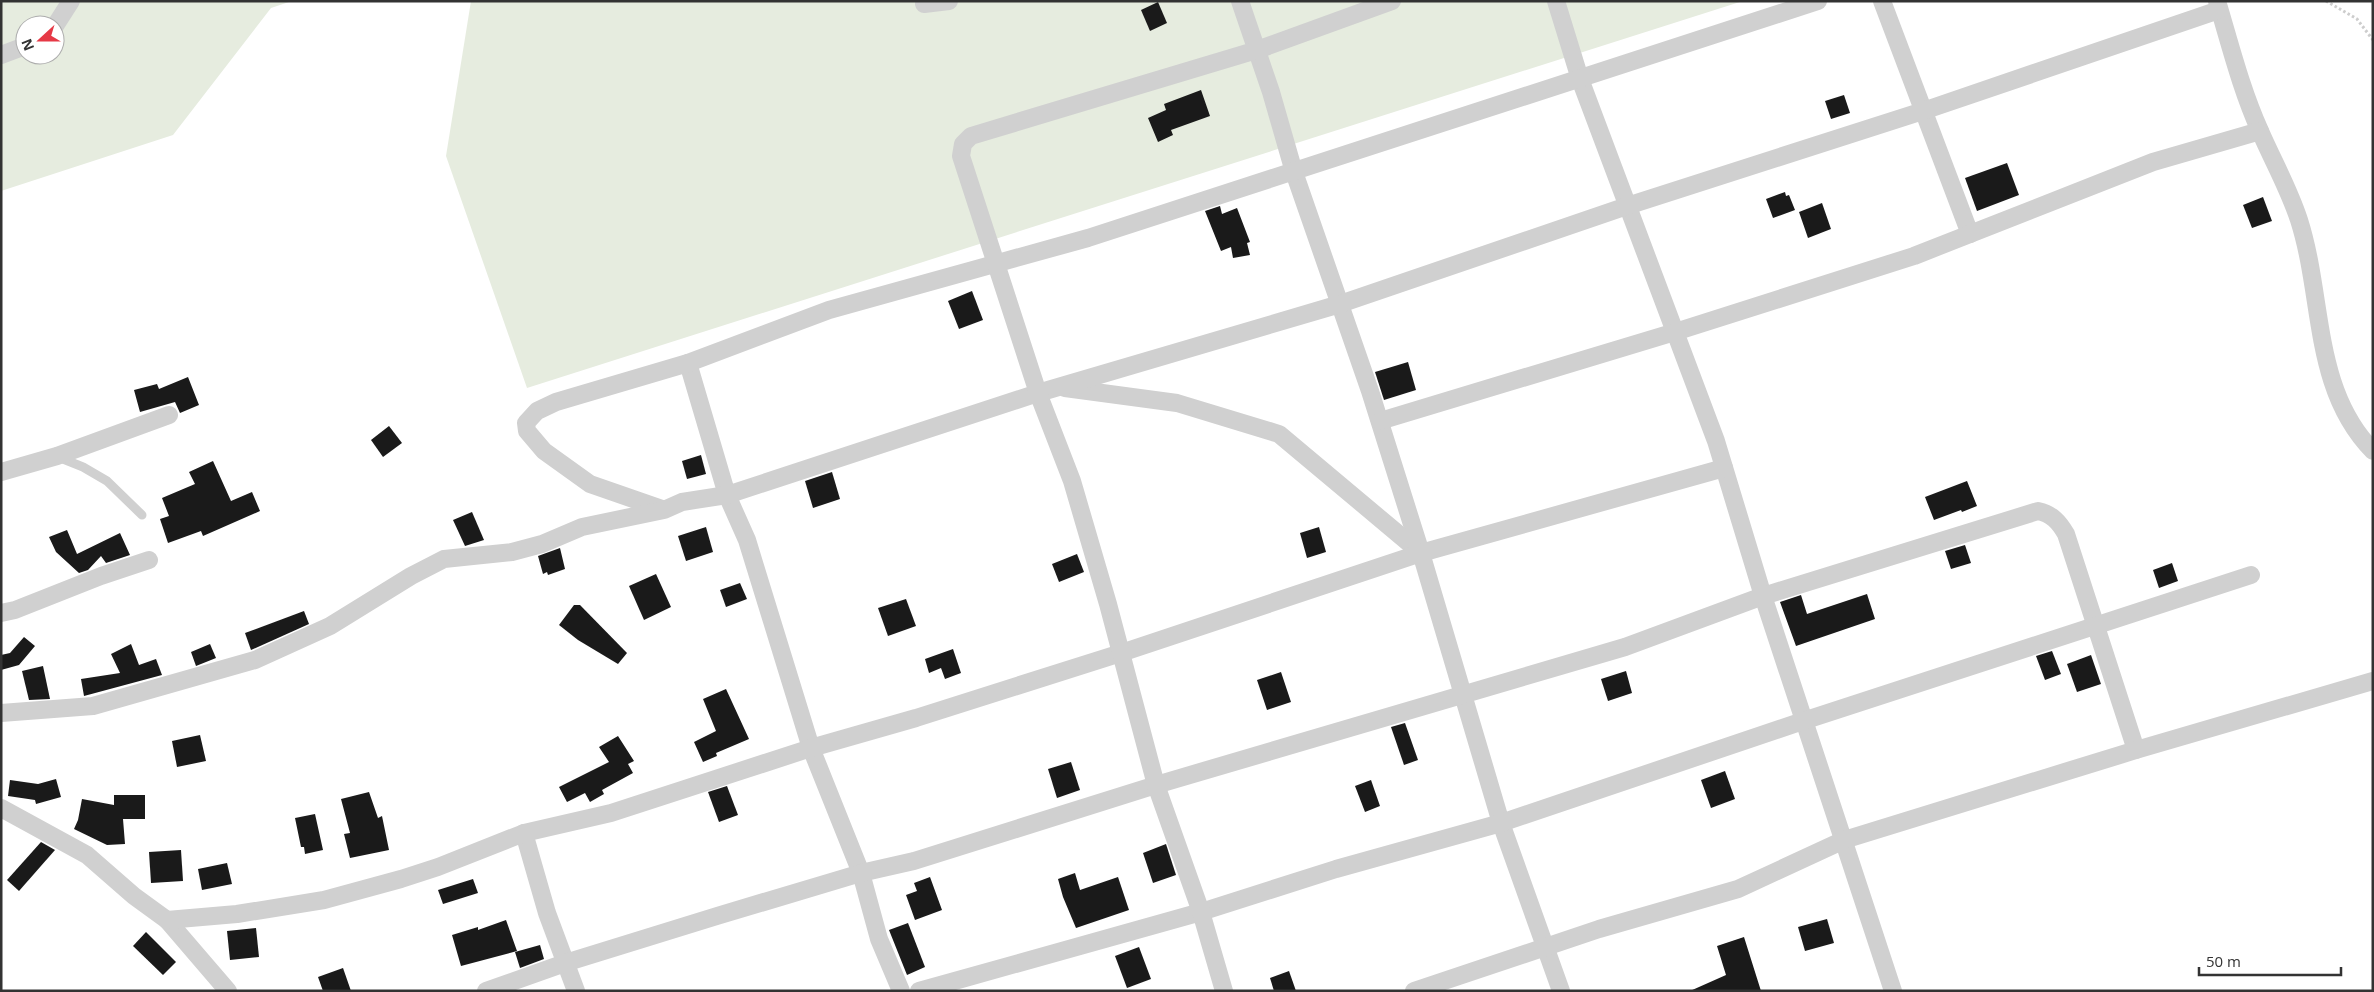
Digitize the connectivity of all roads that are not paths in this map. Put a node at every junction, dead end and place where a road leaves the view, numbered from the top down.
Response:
1 (71, 1) edge
2 (949, 1) edge
3 (1240, 1) edge
4 (1392, 1) edge
5 (1556, 1) edge
6 (1818, 1) edge
7 (1882, 1) edge
8 (924, 4) dead end
9 (2218, 5) edge
10 (62, 15) edge
11 (15, 50) edge
12 (1257, 50) junction
13 (1, 55) edge
14 (1580, 79) junction
15 (1923, 111) junction
16 (2260, 131) junction
17 (1294, 172) junction
18 (1627, 206) junction
19 (1970, 234) junction
20 (995, 264) junction
21 (1340, 304) junction
22 (1675, 332) junction
23 (688, 363) junction
24 (1058, 387) junction
25 (1038, 393) junction
26 (169, 415) dead end
27 (1380, 421) junction
28 (2373, 451) edge
29 (57, 456) junction
30 (1724, 468) junction
31 (1, 472) edge
32 (726, 496) junction
33 (664, 510) junction
34 (142, 515) dead end
35 (1421, 553) junction
36 (149, 560) dead end
37 (2251, 575) dead end
38 (1763, 596) junction
39 (1, 613) edge
40 (2096, 626) junction
41 (1121, 653) junction
42 (2373, 681) edge
43 (1464, 695) junction
44 (1, 713) edge
45 (1803, 721) junction
46 (811, 748) junction
47 (2136, 750) junction
48 (1156, 786) junction
49 (1, 808) edge
50 (1502, 824) junction
51 (524, 833) junction
52 (1844, 840) junction
53 (861, 873) junction
54 (1201, 912) junction
55 (167, 920) junction
56 (1546, 946) junction
57 (565, 963) junction
58 (228, 991) edge
59 (486, 991) edge
60 (576, 991) edge
61 (901, 991) edge
62 (919, 991) edge
63 (1224, 991) edge
64 (1414, 991) edge
65 (1561, 991) edge
66 (1893, 991) edge

1 - 10 street
2 - 8 street
3 - 12 street
4 - 12 street
5 - 14 street
6 - 14 street
7 - 15 street
9 - 15 street
9 - 16 street
11 - 13 street
12 - 17 street
12 - 20 street
14 - 17 street
14 - 18 street
15 - 18 street
15 - 19 street
16 - 19 street
16 - 28 street
17 - 20 street
17 - 21 street
18 - 21 street
18 - 22 street
19 - 22 street
20 - 23 street
20 - 25 street
21 - 24 street
21 - 27 street
22 - 27 street
22 - 30 street
23 - 32 street
23 - 33 street
24 - 25 street
24 - 35 street
25 - 32 street
25 - 41 street
26 - 29 street
27 - 35 street
29 - 31 street
29 - 34 lane
30 - 35 street
30 - 38 street
32 - 33 street
32 - 46 street
33 - 44 street
35 - 41 street
35 - 43 street
36 - 39 street
37 - 40 street
38 - 40 street
38 - 43 street
38 - 45 street
40 - 45 street
40 - 47 street
41 - 46 street
41 - 48 street
42 - 47 street
43 - 48 street
43 - 50 street
45 - 50 street
45 - 52 street
46 - 51 street
46 - 53 street
47 - 52 street
48 - 53 street
48 - 54 street
49 - 55 street
50 - 54 street
50 - 56 street
51 - 55 street
51 - 57 street
52 - 56 street
52 - 66 street
53 - 57 street
53 - 61 street
54 - 62 street
54 - 63 street
55 - 58 street
56 - 64 street
56 - 65 street
57 - 59 street
57 - 60 street

